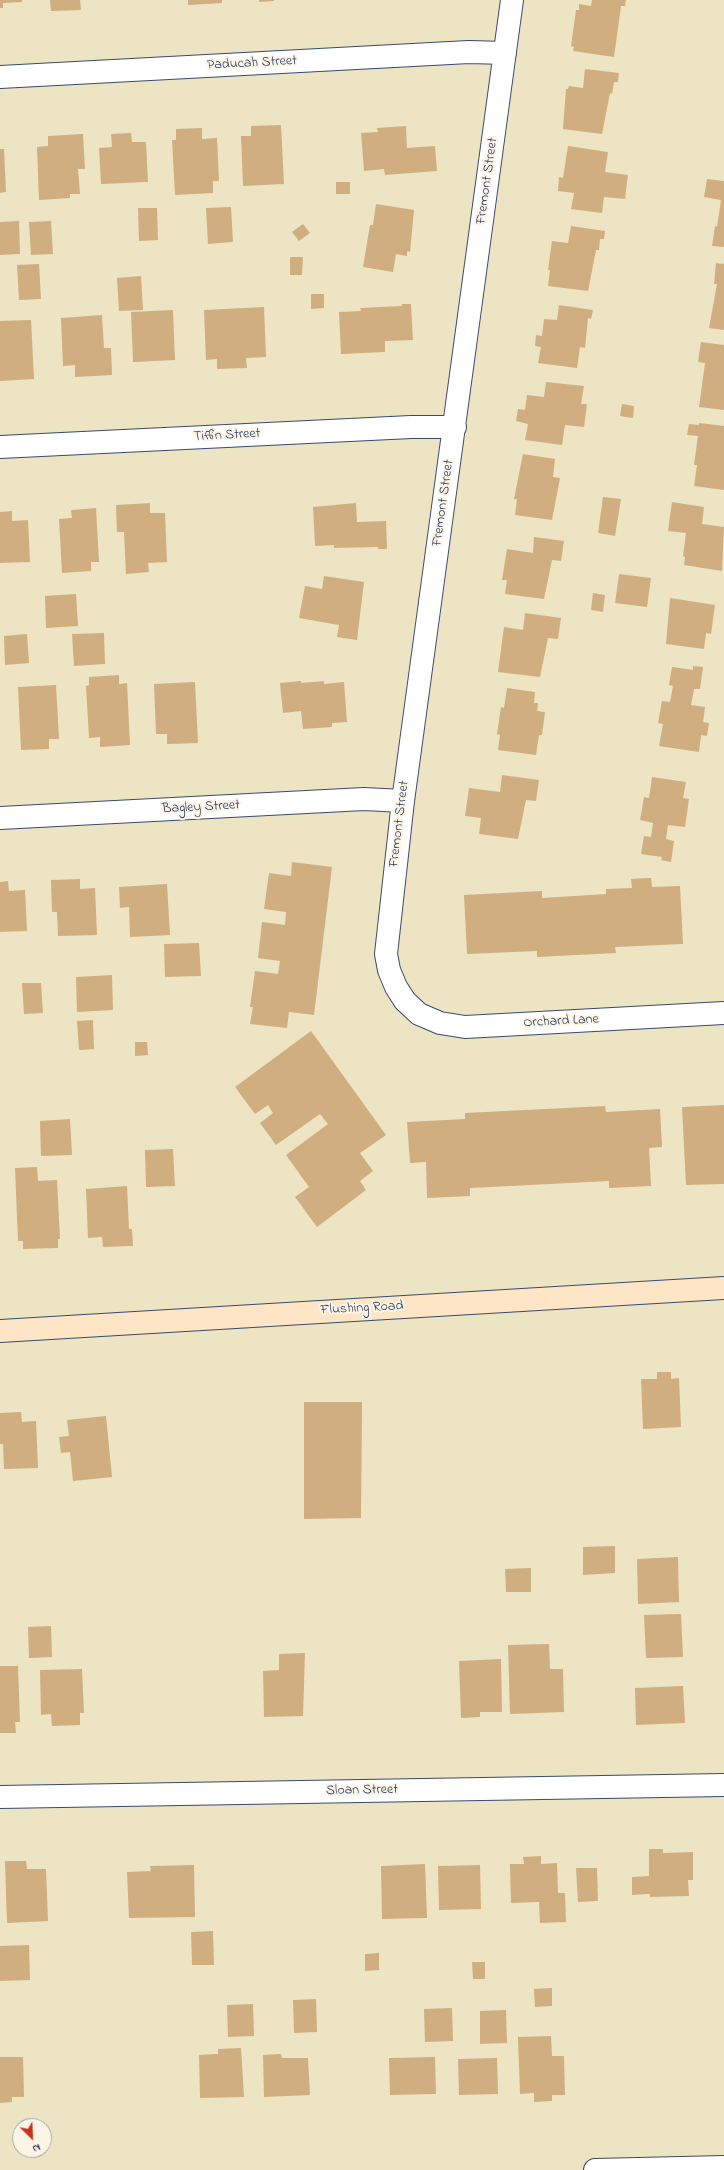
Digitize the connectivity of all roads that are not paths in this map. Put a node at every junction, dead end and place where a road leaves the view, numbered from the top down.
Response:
1 (512, 0) edge
2 (505, 54) junction
3 (0, 77) edge
4 (455, 427) junction
5 (0, 447) edge
6 (403, 801) junction
7 (0, 818) edge
8 (405, 1001) joint
9 (724, 1013) edge
10 (724, 1288) edge
11 (0, 1331) edge
12 (724, 1785) edge
13 (0, 1797) edge
14 (724, 2167) edge
15 (595, 2170) edge

1 - 2 street, Fremont Street
2 - 3 street, Paducah Street
2 - 4 street, Fremont Street
4 - 5 street, Tiffin Street
4 - 6 street, Fremont Street
6 - 7 street, Bagley Street
6 - 8 street, Fremont Street
8 - 9 street, Orchard Lane
10 - 11 main road, Flushing Road
12 - 13 street, Sloan Street
14 - 15 street

